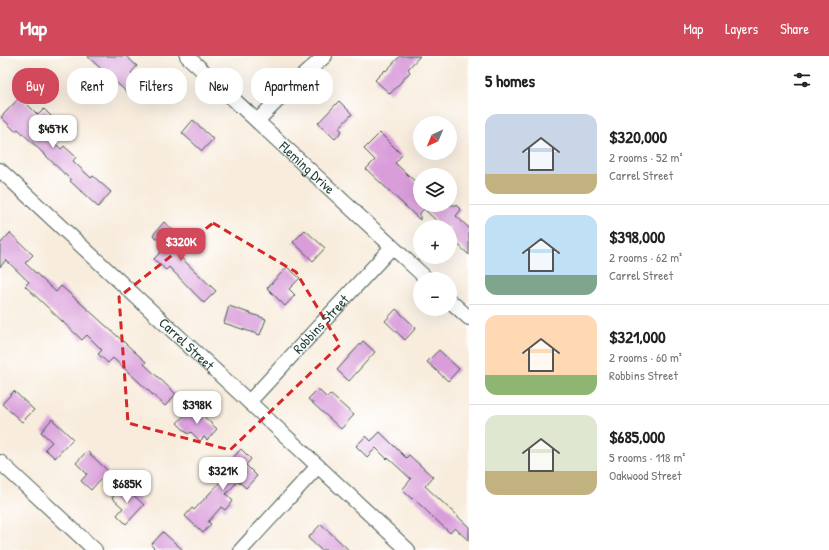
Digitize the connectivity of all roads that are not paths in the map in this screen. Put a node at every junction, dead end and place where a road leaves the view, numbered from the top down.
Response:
1 (187, 56) edge
2 (325, 56) edge
3 (257, 121) junction
4 (0, 170) edge
5 (392, 247) junction
6 (419, 272) edge
7 (457, 307) edge
8 (469, 318) edge
9 (249, 402) junction
10 (0, 462) edge
11 (318, 466) junction
12 (95, 550) edge
13 (241, 550) edge
14 (408, 550) edge

1 - 3 street, Fleming Drive
2 - 3 street
3 - 5 street, Fleming Drive
4 - 9 street, Carrel Street
5 - 6 street, Fleming Drive
5 - 9 street, Robbins Street
7 - 8 street
9 - 11 street, Carrel Street
10 - 12 street
11 - 13 street
11 - 14 street, Carrel Street

